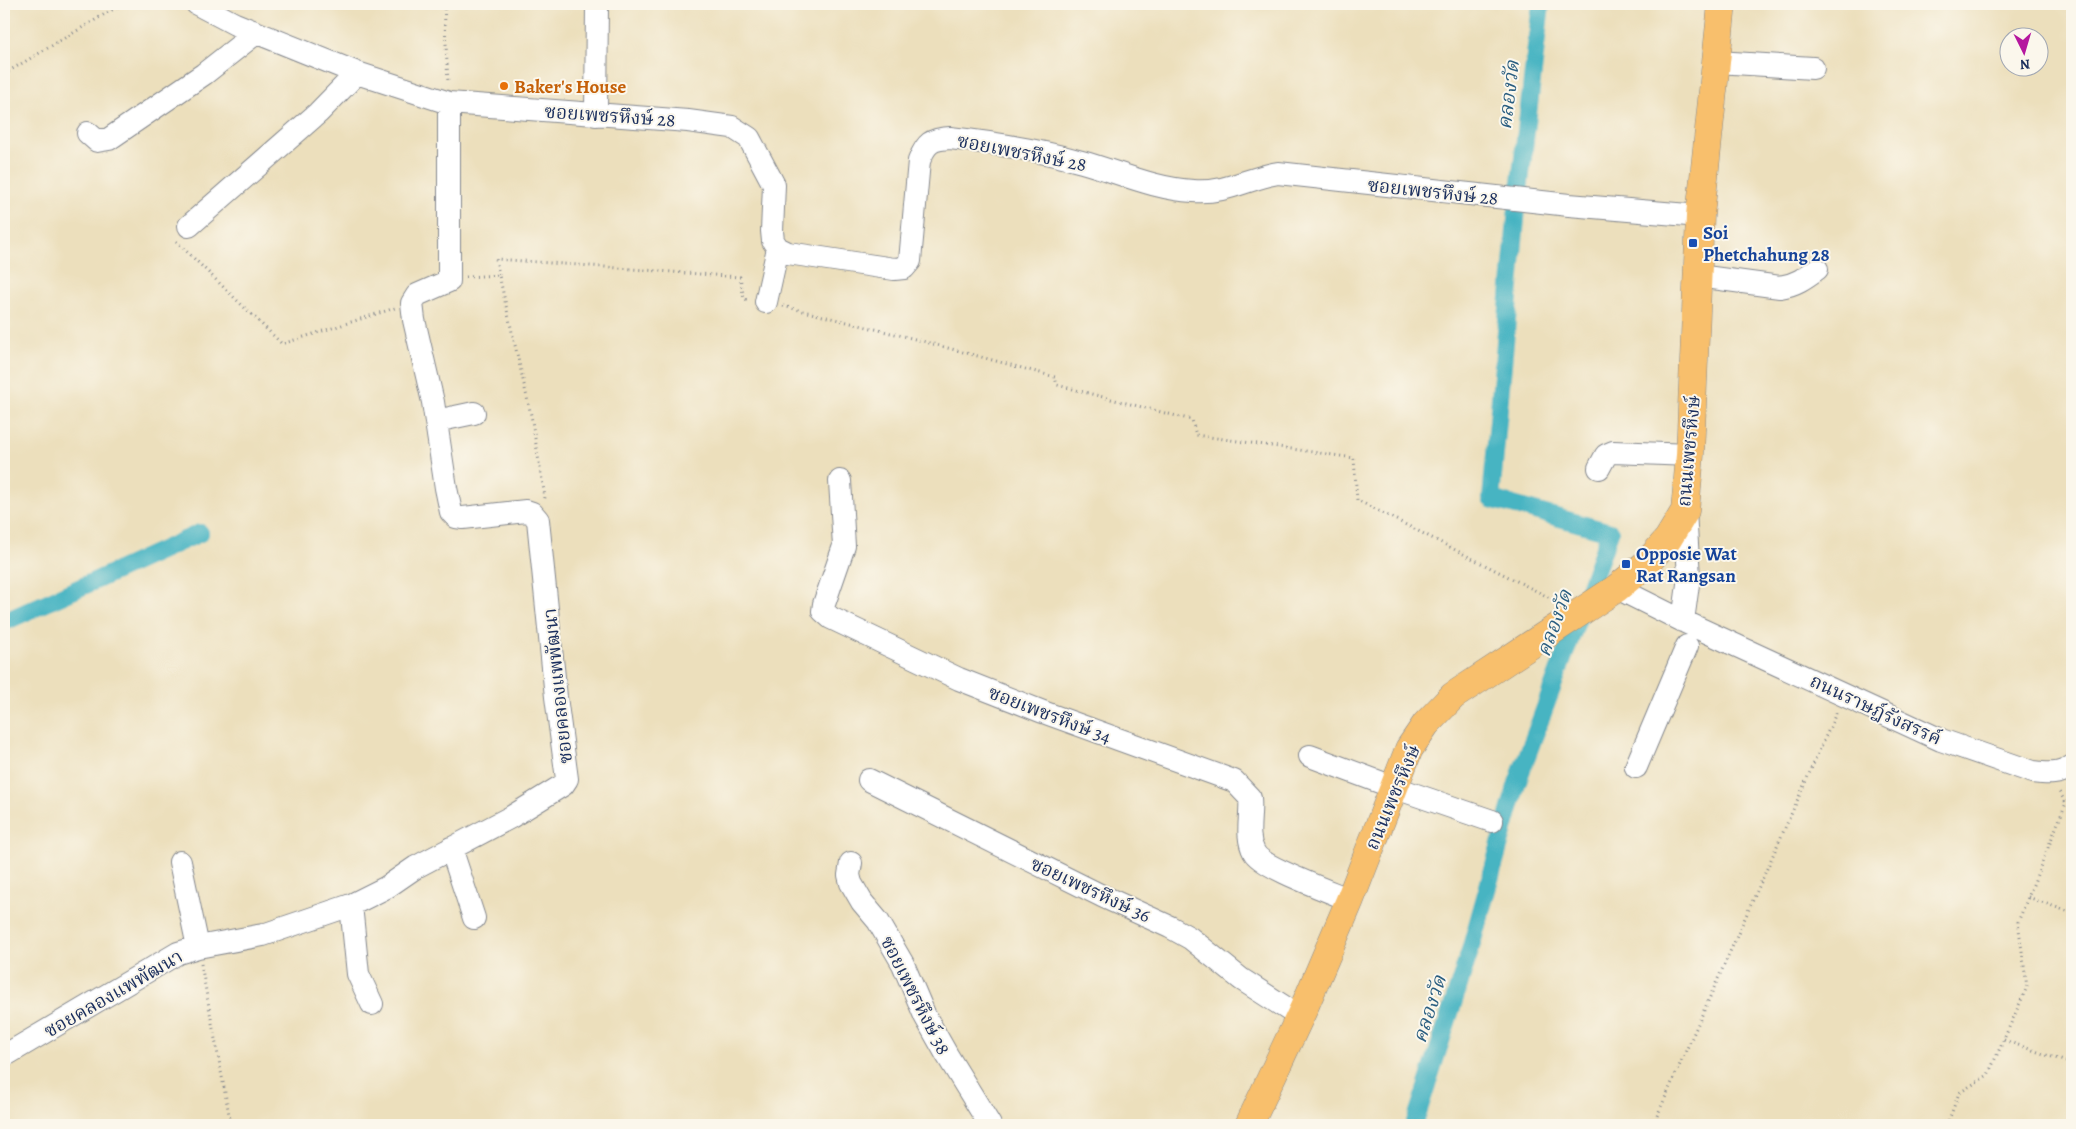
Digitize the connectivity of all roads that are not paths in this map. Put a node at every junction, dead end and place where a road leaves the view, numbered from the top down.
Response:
1 (197, 4) edge
2 (597, 4) edge
3 (1722, 4) edge
4 (256, 33) junction
5 (1716, 62) junction
6 (1813, 68) dead end
7 (357, 73) junction
8 (449, 103) junction
9 (596, 114) junction
10 (88, 133) dead end
11 (1700, 216) junction
12 (189, 226) road end
13 (778, 248) junction
14 (1817, 269) dead end
15 (1698, 276) junction
16 (766, 302) road end
17 (474, 413) dead end
18 (436, 421) junction
19 (1690, 455) junction
20 (1599, 468) dead end
21 (840, 481) dead end
22 (1685, 511) junction
23 (1616, 588) junction
24 (1689, 633) junction
25 (1310, 756) dead end
26 (2072, 766) edge
27 (1636, 767) dead end
28 (870, 780) dead end
29 (1393, 787) junction
30 (1492, 821) dead end
31 (451, 848) junction
32 (180, 862) dead end
33 (851, 864) dead end
34 (1350, 900) junction
35 (351, 904) junction
36 (474, 918) dead end
37 (198, 947) junction
38 (372, 1004) dead end
39 (1300, 1017) junction
40 (4, 1056) edge
41 (990, 1125) edge
42 (1249, 1125) edge

1 - 4 street, ซอยเพชรหึงษ์ 28
2 - 9 street
3 - 5 main road, ถนนเพชรหึงษ์
4 - 7 street, ซอยเพชรหึงษ์ 28
4 - 10 street
5 - 6 street
5 - 11 main road, ถนนเพชรหึงษ์
7 - 8 street, ซอยเพชรหึงษ์ 28
7 - 12 street
8 - 9 street, ซอยเพชรหึงษ์ 28
8 - 18 street
9 - 13 street, ซอยเพชรหึงษ์ 28
11 - 13 street, ซอยเพชรหึงษ์ 28
11 - 15 main road, ถนนเพชรหึงษ์
13 - 16 street
14 - 15 street
15 - 19 main road, ถนนเพชรหึงษ์
17 - 18 street
18 - 31 street, ซอยคลองแพพัฒนา
19 - 20 street
19 - 22 main road, ถนนเพชรหึงษ์
21 - 34 street, ซอยเพชรหึงษ์ 34
22 - 23 main road, ถนนเพชรหึงษ์
22 - 24 street
23 - 24 street, ถนนราษฎ์รังสรรค์
23 - 29 main road, ถนนเพชรหึงษ์
24 - 26 street, ถนนราษฎ์รังสรรค์
24 - 27 street
25 - 29 street
28 - 39 street, ซอยเพชรหึงษ์ 36
29 - 30 street
29 - 34 main road, ถนนเพชรหึงษ์
31 - 35 street, ซอยคลองแพพัฒนา
31 - 36 street
32 - 37 street
33 - 41 street, ซอยเพชรหึงษ์ 38
34 - 39 main road, ถนนเพชรหึงษ์
35 - 37 street, ซอยคลองแพพัฒนา
35 - 38 street
37 - 40 street, ซอยคลองแพพัฒนา
39 - 42 main road, ถนนเพชรหึงษ์

